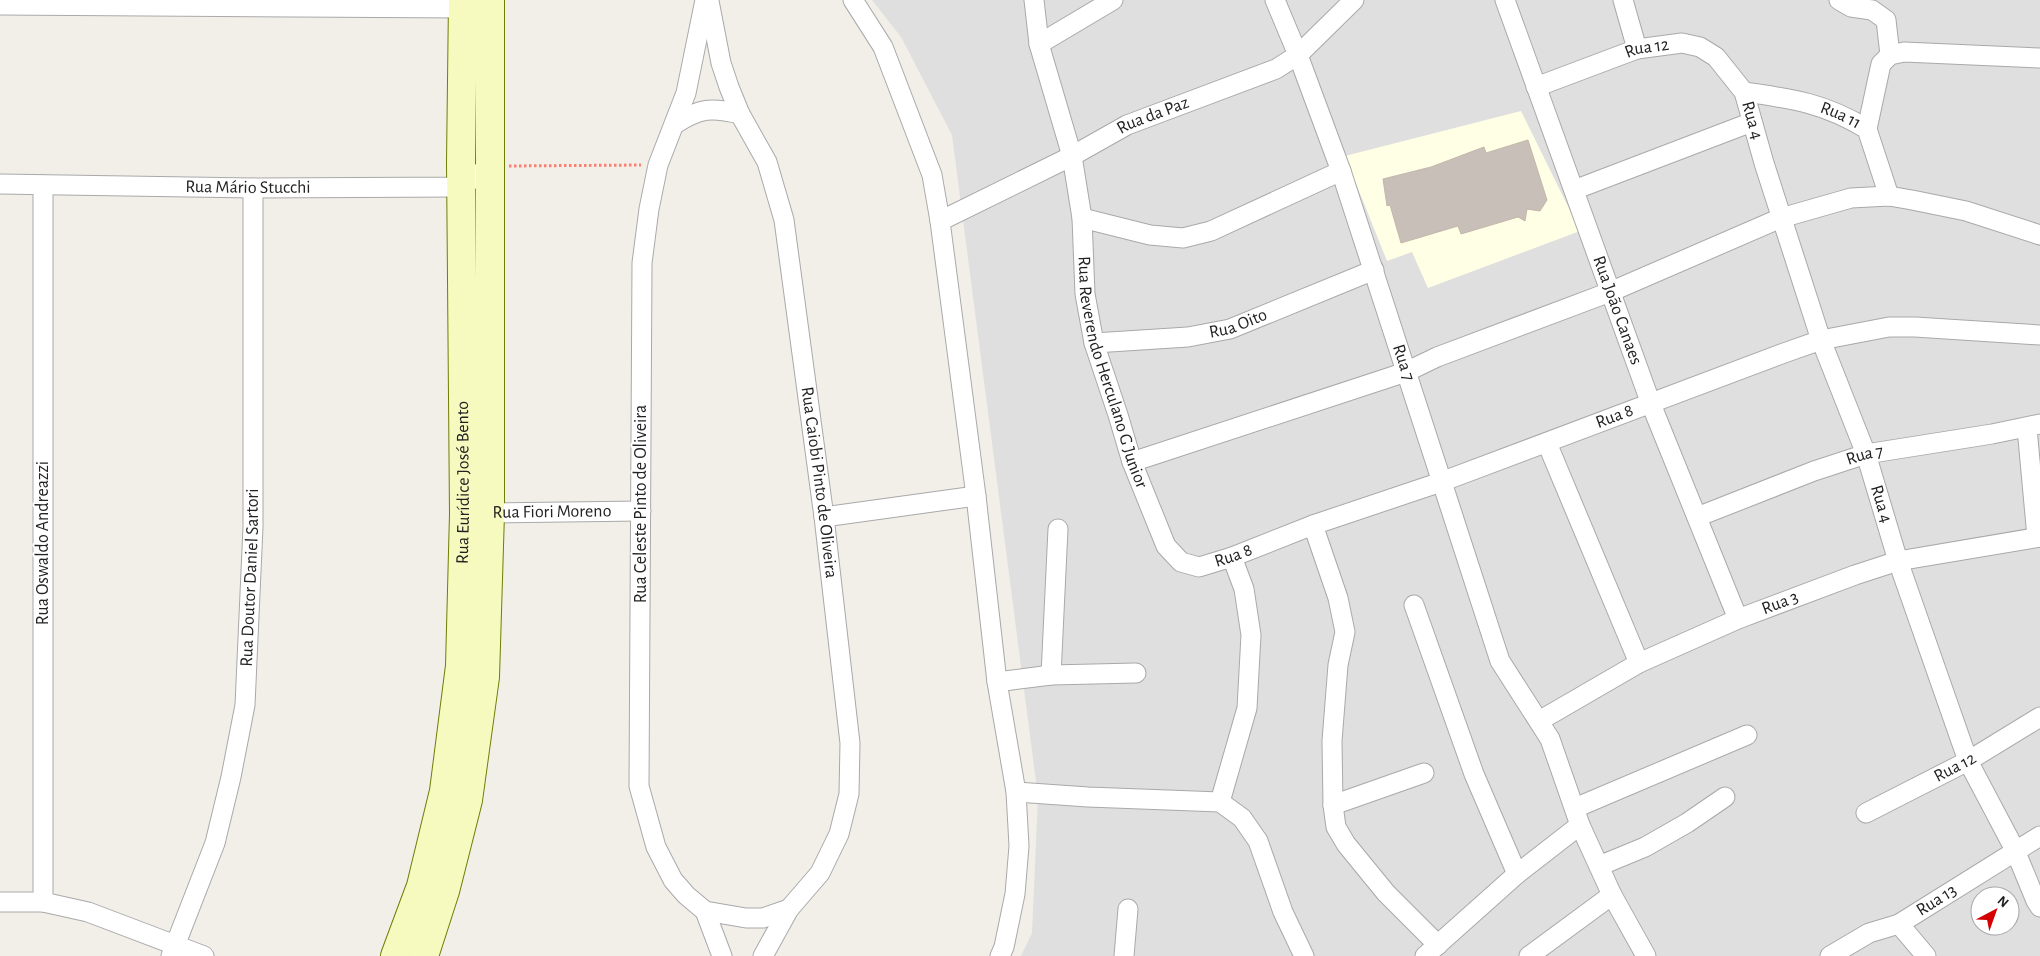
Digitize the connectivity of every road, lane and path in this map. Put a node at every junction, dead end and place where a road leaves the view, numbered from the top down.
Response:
1 (490, 0) edge
2 (707, 0) edge
3 (852, 0) edge
4 (1034, 0) edge
5 (1113, 0) edge
6 (1275, 0) edge
7 (1354, 0) edge
8 (1505, 0) edge
9 (1623, 0) edge
10 (1839, 0) edge
11 (463, 4) edge
12 (0, 5) edge
13 (1039, 44) junction
14 (1637, 49) junction
15 (1298, 55) junction
16 (1890, 55) junction
17 (2040, 58) edge
18 (1536, 87) junction
19 (1744, 92) junction
20 (740, 114) junction
21 (1752, 122) junction
22 (675, 124) junction
23 (1867, 129) junction
24 (1072, 156) junction
25 (658, 165) junction
26 (489, 166) junction
27 (1341, 171) junction
28 (0, 184) edge
29 (43, 185) junction
30 (462, 187) junction
31 (253, 188) junction
32 (1574, 190) junction
33 (1888, 196) junction
34 (1082, 218) junction
35 (1781, 218) junction
36 (940, 220) junction
37 (2040, 235) edge
38 (1374, 270) junction
39 (1610, 292) junction
40 (2040, 335) edge
41 (1821, 340) junction
42 (1094, 343) junction
43 (1406, 372) junction
44 (1650, 404) junction
45 (2033, 426) edge
46 (1546, 443) junction
47 (1866, 454) junction
48 (1132, 462) junction
49 (1441, 482) junction
50 (976, 496) junction
51 (641, 511) junction
52 (477, 514) junction
53 (824, 517) junction
54 (1697, 517) junction
55 (1313, 525) junction
56 (1058, 529) dead end
57 (2039, 537) edge
58 (1232, 557) junction
59 (1898, 561) junction
60 (1199, 567) joint
61 (1414, 605) dead end
62 (1738, 619) junction
63 (1639, 663) junction
64 (1136, 674) dead end
65 (1051, 675) junction
66 (997, 682) junction
67 (2040, 717) edge
68 (1538, 721) junction
69 (1747, 735) dead end
70 (1968, 761) junction
71 (1424, 773) dead end
72 (1016, 792) junction
73 (1725, 797) dead end
74 (1220, 802) junction
75 (1332, 805) junction
76 (1866, 813) dead end
77 (1577, 817) junction
78 (2040, 836) edge
79 (2016, 850) junction
80 (1599, 866) junction
81 (1517, 874) junction
82 (1612, 895) junction
83 (0, 902) edge
84 (43, 902) junction
85 (2040, 907) edge
86 (789, 909) junction
87 (1128, 909) dead end
88 (705, 911) junction
89 (1899, 924) junction
90 (174, 950) edge
91 (1431, 950) edge
92 (204, 956) edge
93 (395, 956) edge
94 (424, 956) edge
95 (722, 956) edge
96 (763, 956) edge
97 (1000, 956) edge
98 (1124, 956) edge
99 (1304, 956) edge
100 (1529, 956) edge
101 (1646, 956) edge
102 (1830, 956) edge
103 (1926, 956) edge

1 - 26 street, Rua Eurídice José Bento
2 - 20 street, Rua Caiobi Pinto de Oliveira
2 - 22 street, Rua Celeste Pinto de Oliveira
3 - 36 street
4 - 13 street, Rua Reverendo Herculano G Junior
5 - 13 street
6 - 15 street, Rua 7
7 - 15 street, Rua da Paz
8 - 18 street, Rua João Canaes
9 - 14 street
10 - 16 street
11 - 12 street
11 - 30 street, Rua Eurídice José Bento
13 - 24 street, Rua Reverendo Herculano G Junior
14 - 18 street, Rua 12
14 - 19 street, Rua 12
15 - 24 street, Rua da Paz
15 - 27 street, Rua 7
16 - 17 street
16 - 23 street
18 - 32 street, Rua João Canaes
19 - 21 street, Rua 4
19 - 23 street, Rua 11
20 - 22 street
20 - 53 street, Rua Caiobi Pinto de Oliveira
21 - 32 street
21 - 35 street, Rua 4
22 - 25 street, Rua Celeste Pinto de Oliveira
23 - 33 street, Rua 11
24 - 34 street, Rua Reverendo Herculano G Junior
24 - 36 street, Rua da Paz
25 - 26 path
25 - 51 street, Rua Celeste Pinto de Oliveira
26 - 30 street
26 - 52 street, Rua Eurídice José Bento
27 - 34 street
27 - 38 street, Rua 7
28 - 29 street, Rua Mário Stucchi
29 - 31 street, Rua Mário Stucchi
29 - 84 street, Rua Oswaldo Andreazzi
30 - 31 street, Rua Mário Stucchi
30 - 52 street, Rua Eurídice José Bento
31 - 90 street, Rua Doutor Daniel Sartori
32 - 39 street, Rua João Canaes
33 - 35 street
33 - 37 street
34 - 42 street, Rua Reverendo Herculano G Junior
35 - 39 street
35 - 41 street, Rua 4
36 - 50 street
38 - 42 street, Rua Oito
38 - 43 street, Rua 7
39 - 43 street
39 - 44 street, Rua João Canaes
40 - 41 street, Rua 8
41 - 44 street, Rua 8
41 - 47 street, Rua 4
42 - 48 street, Rua Reverendo Herculano G Junior
43 - 48 street
43 - 49 street, Rua 7
44 - 46 street, Rua 8
44 - 54 street, Rua João Canaes
45 - 47 street, Rua 7
45 - 57 street
46 - 49 street, Rua 8
46 - 63 street
47 - 54 street, Rua 7
47 - 59 street, Rua 4
48 - 60 street, Rua Reverendo Herculano G Junior
49 - 55 street, Rua 8
49 - 68 street, Rua 7
50 - 53 street
50 - 66 street
51 - 52 street, Rua Fiori Moreno
51 - 88 street, Rua Celeste Pinto de Oliveira
52 - 93 street, Rua Eurídice José Bento
52 - 94 street, Rua Eurídice José Bento
53 - 86 street, Rua Caiobi Pinto de Oliveira
54 - 62 street, Rua João Canaes
55 - 58 street, Rua 8
55 - 75 street
56 - 65 street
57 - 59 street, Rua 3
58 - 60 street, Rua 8
58 - 74 street
59 - 62 street, Rua 3
59 - 70 street, Rua 4
61 - 81 street
62 - 63 street, Rua 3
63 - 68 street, Rua 3
64 - 65 street
65 - 66 street
66 - 72 street
67 - 70 street, Rua 12
68 - 77 street, Rua 7
69 - 77 street
70 - 76 street, Rua 12
70 - 79 street, Rua 4
71 - 75 street
72 - 74 street
72 - 97 street
73 - 80 street
74 - 99 street
75 - 91 street
77 - 80 street, Rua 7
77 - 81 street
78 - 79 street, Rua 13
79 - 85 street, Rua 4
79 - 89 street, Rua 13
80 - 82 street, Rua 7
81 - 91 street
82 - 100 street
82 - 101 street, Rua 7
83 - 84 street
84 - 90 street
86 - 88 street, Rua Celeste Pinto de Oliveira
86 - 96 street, Rua Caiobi Pinto de Oliveira
87 - 98 street
88 - 95 street
89 - 102 street, Rua 13
89 - 103 street
90 - 92 street

